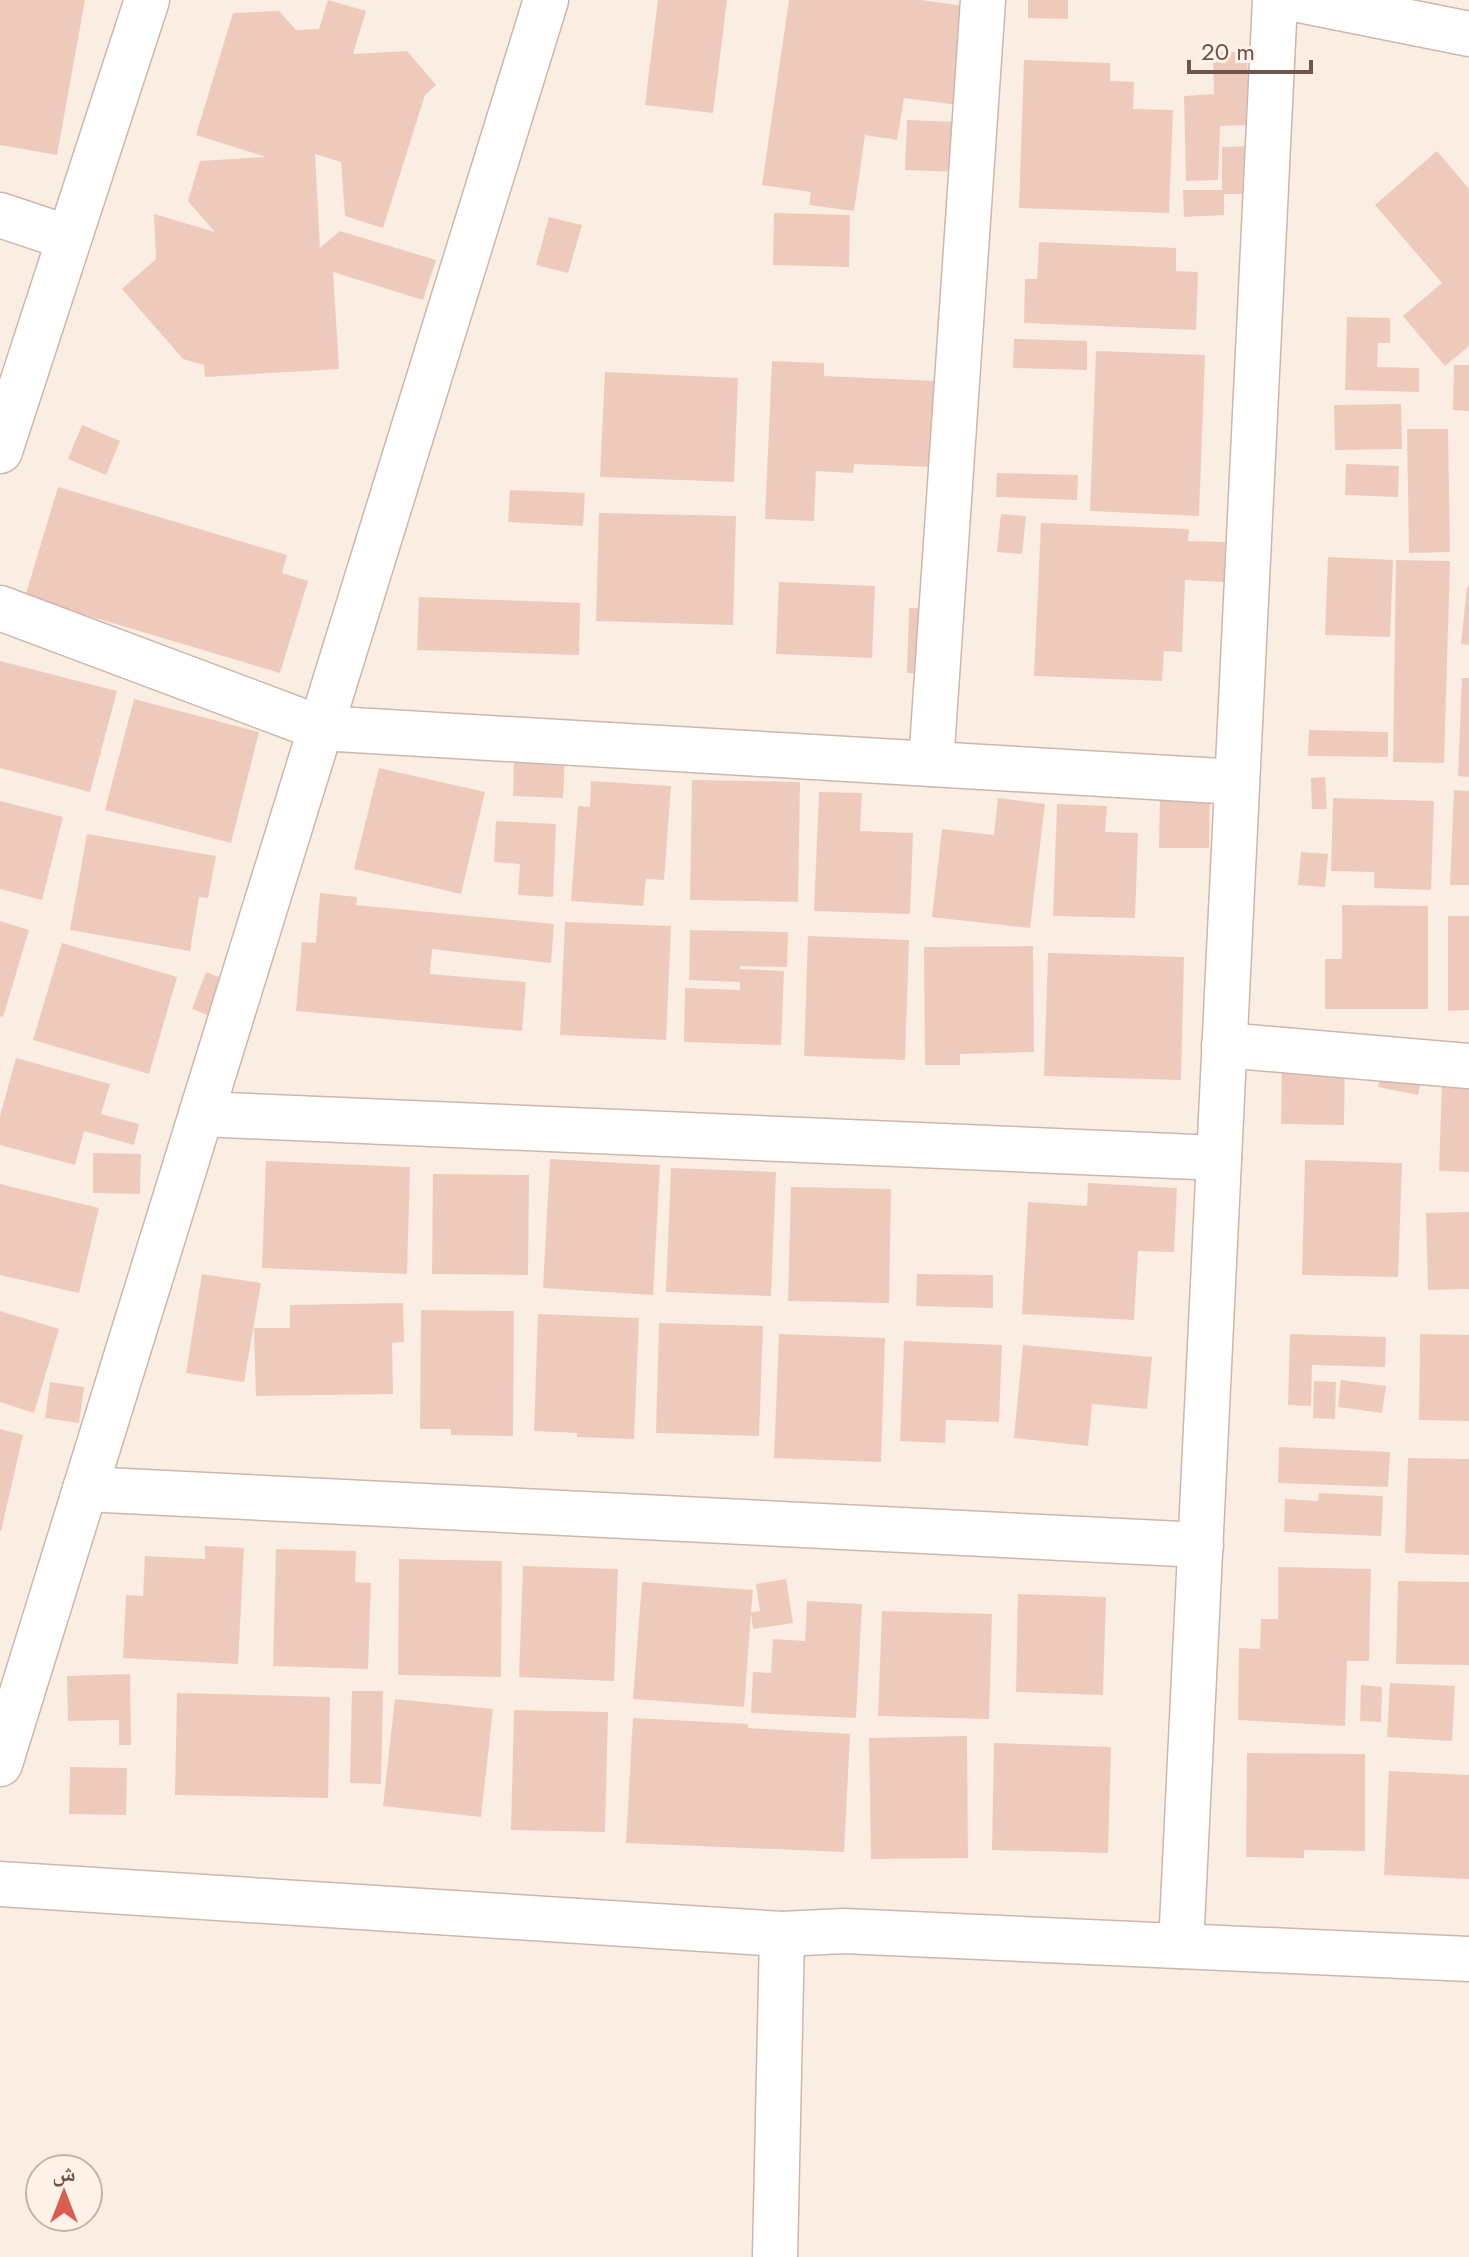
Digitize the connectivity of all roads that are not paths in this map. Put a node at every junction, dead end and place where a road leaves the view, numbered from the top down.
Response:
1 (147, 0) edge
2 (546, 0) edge
3 (983, 0) edge
4 (1275, 0) edge
5 (1299, 0) edge
6 (1469, 34) edge
7 (0, 215) edge
8 (69, 238) junction
9 (0, 451) edge
10 (0, 608) edge
11 (320, 728) junction
12 (931, 764) junction
13 (1237, 782) junction
14 (1224, 1045) junction
15 (1469, 1066) edge
16 (201, 1114) junction
17 (1219, 1158) junction
18 (85, 1489) junction
19 (1201, 1545) junction
20 (0, 1764) edge
21 (0, 1884) edge
22 (782, 1934) junction
23 (1181, 1946) junction
24 (1469, 1959) edge
25 (775, 2257) edge

1 - 8 street
2 - 11 street
3 - 12 street
4 - 13 street
5 - 6 street
7 - 8 street
8 - 9 street
10 - 11 street
11 - 12 street
11 - 16 street
12 - 13 street
13 - 14 street
14 - 15 street
14 - 17 street
16 - 17 street
16 - 18 street
17 - 19 street
18 - 19 street
18 - 20 street
19 - 23 street
21 - 22 street
22 - 23 street
22 - 25 street
23 - 24 street

